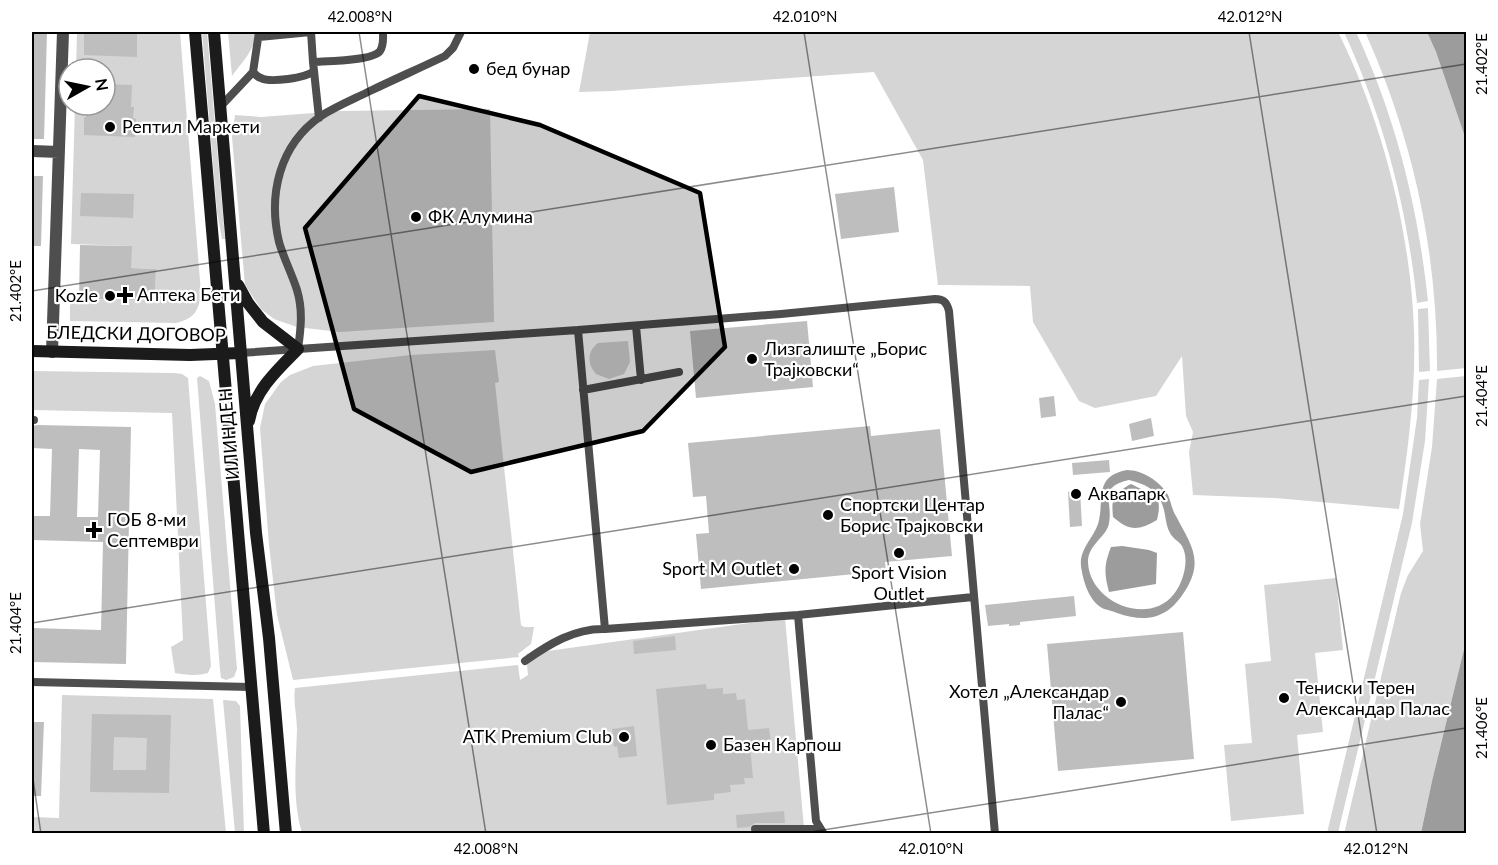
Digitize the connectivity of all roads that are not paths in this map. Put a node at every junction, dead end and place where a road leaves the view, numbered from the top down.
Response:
1 (63, 32) edge
2 (195, 32) edge
3 (214, 32) edge
4 (311, 32) edge
5 (382, 32) edge
6 (461, 32) edge
7 (259, 34) edge
8 (313, 62) junction
9 (314, 71) junction
10 (254, 72) junction
11 (221, 106) junction
12 (319, 118) junction
13 (32, 151) edge
14 (59, 152) junction
15 (234, 275) junction
16 (636, 326) junction
17 (578, 330) junction
18 (298, 349) junction
19 (32, 351) edge
20 (52, 352) junction
21 (240, 353) junction
22 (223, 354) junction
23 (678, 372) dead end
24 (641, 380) junction
25 (583, 390) junction
26 (247, 433) junction
27 (973, 597) junction
28 (798, 615) junction
29 (605, 629) junction
30 (525, 661) dead end
31 (32, 682) edge
32 (251, 687) junction
33 (285, 808) junction
34 (262, 810) junction
35 (755, 829) dead end
36 (821, 832) edge
37 (257, 834) edge
38 (264, 834) edge
39 (286, 834) edge
40 (292, 834) edge
41 (995, 834) edge

1 - 14 street
2 - 22 street, ИЛИНДЕН
3 - 11 street, ИЛИНДЕН
4 - 7 lane
4 - 8 lane
5 - 8 lane
6 - 12 lane
7 - 10 lane
8 - 9 lane
9 - 10 lane
9 - 12 lane
10 - 11 lane
11 - 15 street, ИЛИНДЕН
12 - 18 lane
13 - 14 street
14 - 20 street
15 - 18 street
15 - 21 street, ИЛИНДЕН
16 - 17 lane
16 - 24 lane
16 - 27 lane
17 - 18 lane
17 - 25 lane
18 - 21 lane
18 - 26 street
19 - 20 street, БЛЕДСКИ ДОГОВОР
20 - 22 street, БЛЕДСКИ ДОГОВОР
21 - 22 street, БЛЕДСКИ ДОГОВОР
21 - 26 street, ИЛИНДЕН
22 - 32 street, ИЛИНДЕН
23 - 24 lane
24 - 25 lane
25 - 29 lane
26 - 33 street, ИЛИНДЕН
27 - 28 lane
27 - 41 lane
28 - 29 lane
28 - 36 lane
29 - 30 lane
31 - 32 lane
32 - 34 street, ИЛИНДЕН
33 - 39 street, ИЛИНДЕН
33 - 40 street
34 - 37 street
34 - 38 street, ИЛИНДЕН
35 - 36 lane

